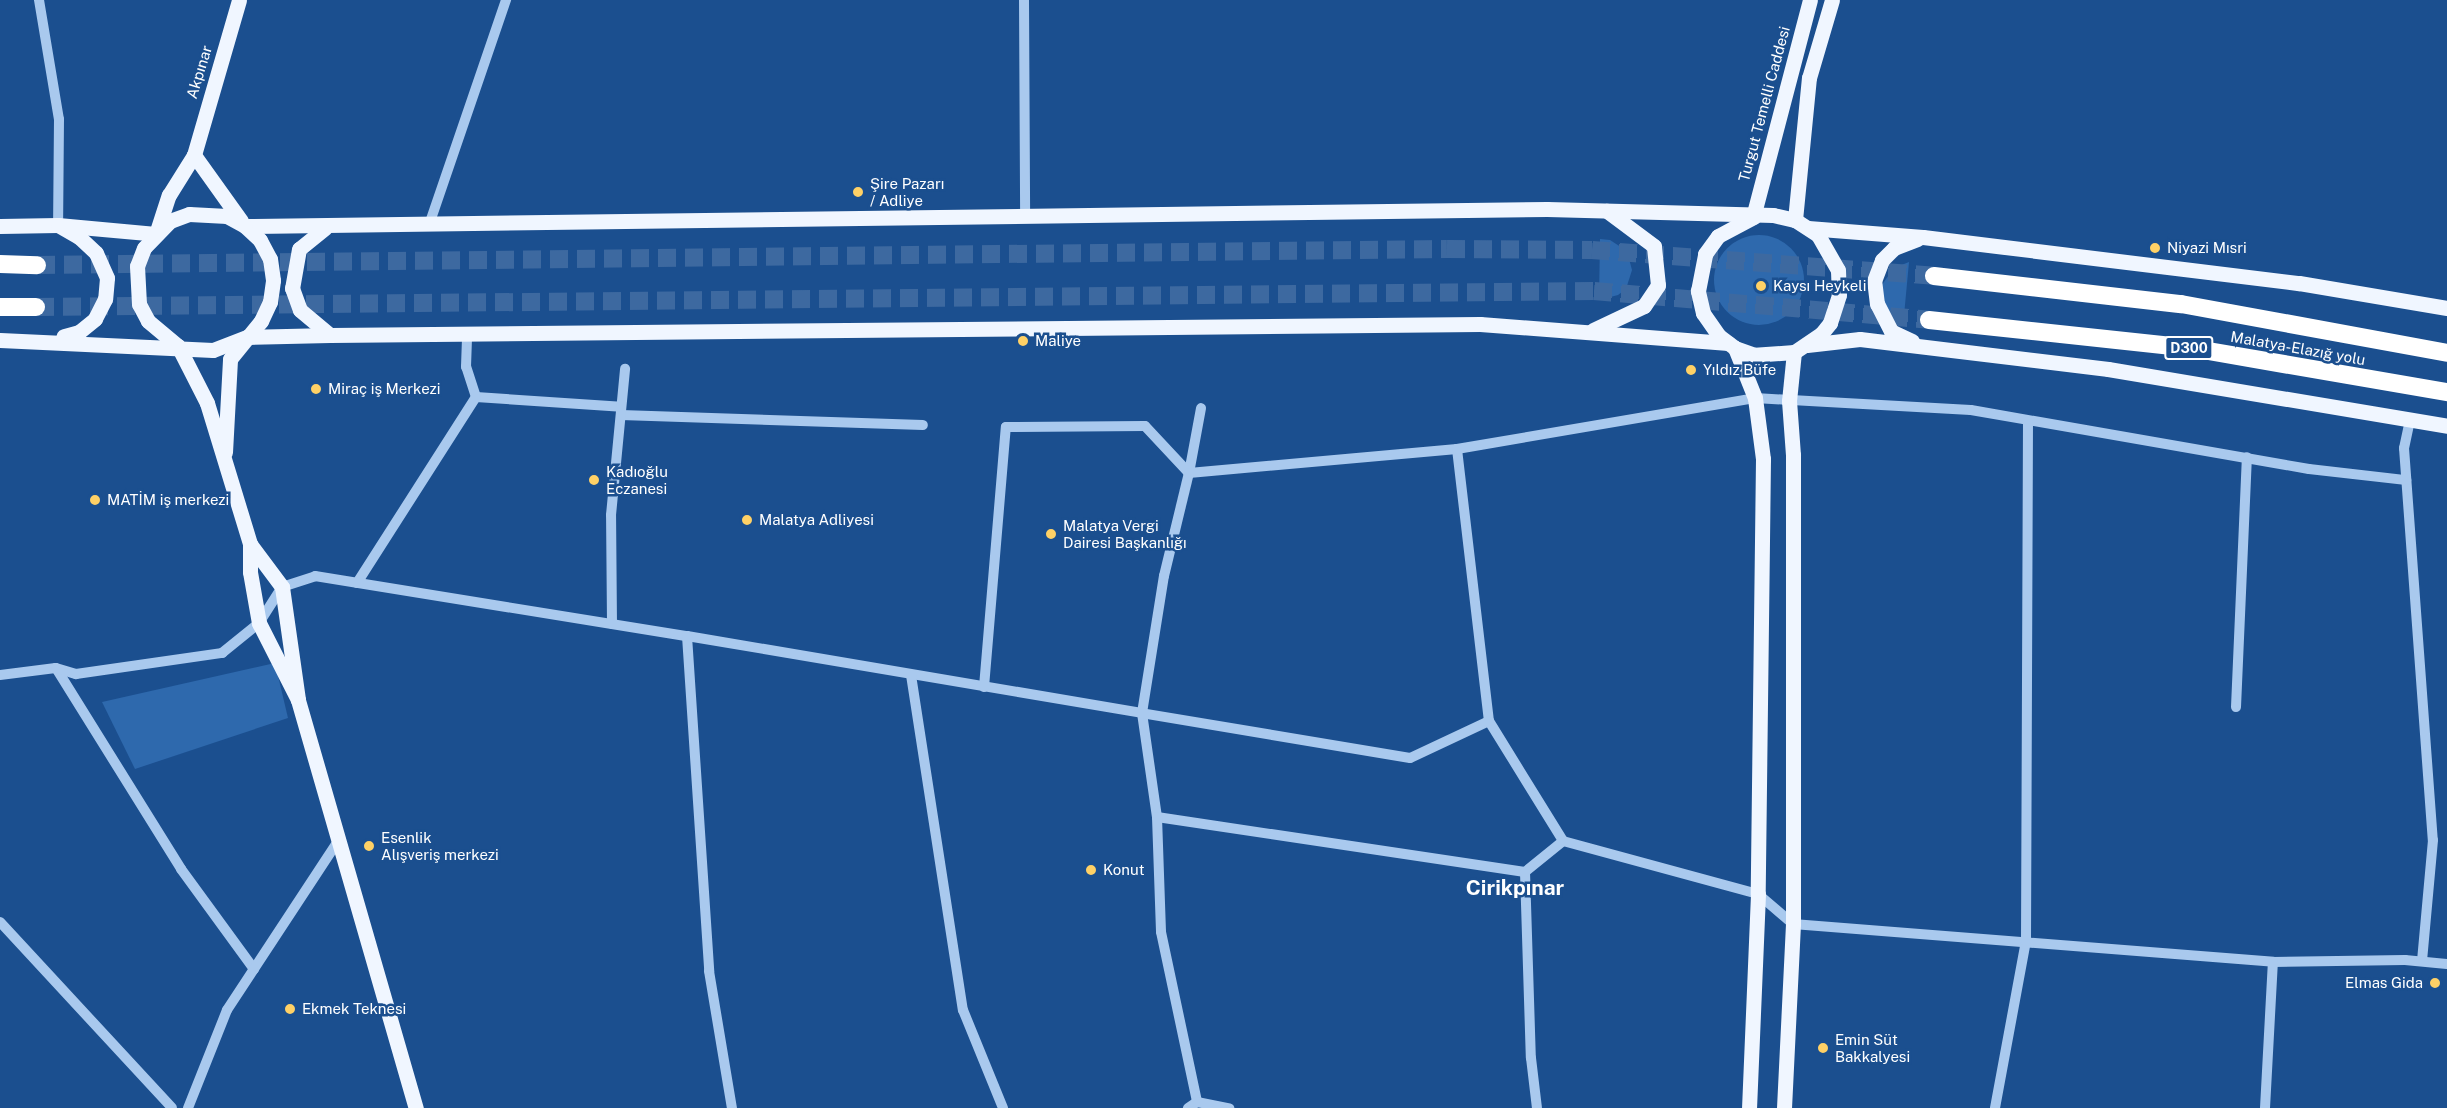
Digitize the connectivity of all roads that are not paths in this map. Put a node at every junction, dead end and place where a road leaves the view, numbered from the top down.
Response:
1 (39, 0) edge
2 (239, 0) edge
3 (506, 0) edge
4 (1024, 0) edge
5 (1810, 0) edge
6 (1832, 0) edge
7 (194, 155) junction
8 (1606, 211) junction
9 (1025, 216) junction
10 (1753, 217) junction
11 (429, 222) junction
12 (1801, 224) junction
13 (58, 225) junction
14 (0, 226) edge
15 (245, 226) junction
16 (325, 228) junction
17 (156, 234) junction
18 (1923, 237) junction
19 (0, 264) edge
20 (37, 265) tunnel mouth
21 (1934, 276) tunnel mouth
22 (0, 307) edge
23 (36, 307) tunnel mouth
24 (2447, 308) edge
25 (1929, 320) tunnel mouth
26 (1587, 332) junction
27 (330, 335) junction
28 (467, 336) junction
29 (247, 337) junction
30 (0, 340) edge
31 (49, 340) junction
32 (1732, 345) junction
33 (178, 346) junction
34 (1921, 346) junction
35 (1801, 348) junction
36 (2447, 353) edge
37 (625, 369) dead end
38 (2447, 392) edge
39 (476, 397) junction
40 (1755, 398) junction
41 (1790, 401) junction
42 (1201, 408) dead end
43 (621, 411) junction
44 (2410, 420) junction
45 (2028, 422) junction
46 (923, 425) dead end
47 (2447, 426) edge
48 (1457, 449) junction
49 (225, 452) junction
50 (2247, 457) junction
51 (1189, 473) junction
52 (2406, 480) junction
53 (250, 544) junction
54 (357, 583) junction
55 (282, 587) junction
56 (259, 623) junction
57 (612, 624) junction
58 (687, 636) junction
59 (56, 668) junction
60 (0, 675) edge
61 (911, 675) junction
62 (984, 687) junction
63 (298, 700) junction
64 (2236, 707) dead end
65 (1142, 713) junction
66 (1488, 721) junction
67 (1157, 817) junction
68 (338, 841) junction
69 (1563, 842) junction
70 (1525, 872) junction
71 (1758, 894) junction
72 (0, 922) edge
73 (1793, 924) junction
74 (2026, 940) junction
75 (2273, 962) junction
76 (2422, 962) junction
77 (2447, 964) edge
78 (254, 969) junction
79 (1193, 1105) edge
80 (172, 1108) edge
81 (188, 1108) edge
82 (417, 1108) edge
83 (732, 1108) edge
84 (1003, 1108) edge
85 (1228, 1108) edge
86 (1537, 1108) edge
87 (1749, 1108) edge
88 (1784, 1108) edge
89 (1995, 1108) edge
90 (2265, 1108) edge

1 - 13 street
2 - 7 main road, Akpınar
3 - 11 street
4 - 9 street
5 - 10 main road, Turgut Temelli Caddesi
6 - 12 main road
7 - 15 main road
7 - 17 main road, Akpınar
8 - 9 main road
8 - 10 main road
8 - 26 main road
9 - 11 main road
10 - 12 main road
10 - 32 main road
11 - 16 main road
12 - 18 main road
12 - 35 main road
13 - 14 main road
13 - 17 main road
13 - 31 main road
15 - 16 main road
15 - 17 main road
15 - 29 main road
16 - 27 main road
17 - 33 main road
18 - 24 main road
18 - 34 main road
19 - 20 highway
21 - 36 highway
22 - 23 highway
25 - 38 highway, Malatya-Elazığ yolu / D300
26 - 28 main road
26 - 32 main road
27 - 28 main road
27 - 29 main road
28 - 39 street
29 - 33 main road
29 - 49 main road
30 - 31 main road
31 - 33 main road
32 - 35 main road
32 - 40 main road
33 - 49 main road
34 - 35 main road
34 - 44 main road
35 - 41 main road
37 - 43 street
39 - 43 street
39 - 54 street
40 - 41 street
40 - 48 street
40 - 71 main road
41 - 45 street
41 - 73 main road
42 - 51 street
43 - 46 street
43 - 57 street
44 - 47 main road
44 - 52 street
45 - 50 street
45 - 74 street
48 - 51 street
48 - 66 street
49 - 53 main road
50 - 52 street
50 - 64 street
51 - 62 street
51 - 65 street
52 - 76 street
53 - 55 main road
53 - 56 main road
54 - 55 street
54 - 57 street
55 - 56 street
55 - 63 main road
56 - 59 street
56 - 63 main road
57 - 58 street
58 - 61 street
58 - 83 street
59 - 60 street
59 - 78 street
61 - 62 street
61 - 84 street
62 - 65 street
63 - 68 main road
65 - 66 street
65 - 67 street
66 - 69 street
67 - 70 street
67 - 79 street
68 - 78 street
68 - 82 main road
69 - 70 street
69 - 71 street
70 - 86 street
71 - 73 street
71 - 87 main road
72 - 80 street
73 - 74 street
73 - 88 main road
74 - 75 street
74 - 89 street
75 - 76 street
75 - 90 street
76 - 77 street
78 - 81 street
79 - 85 street

